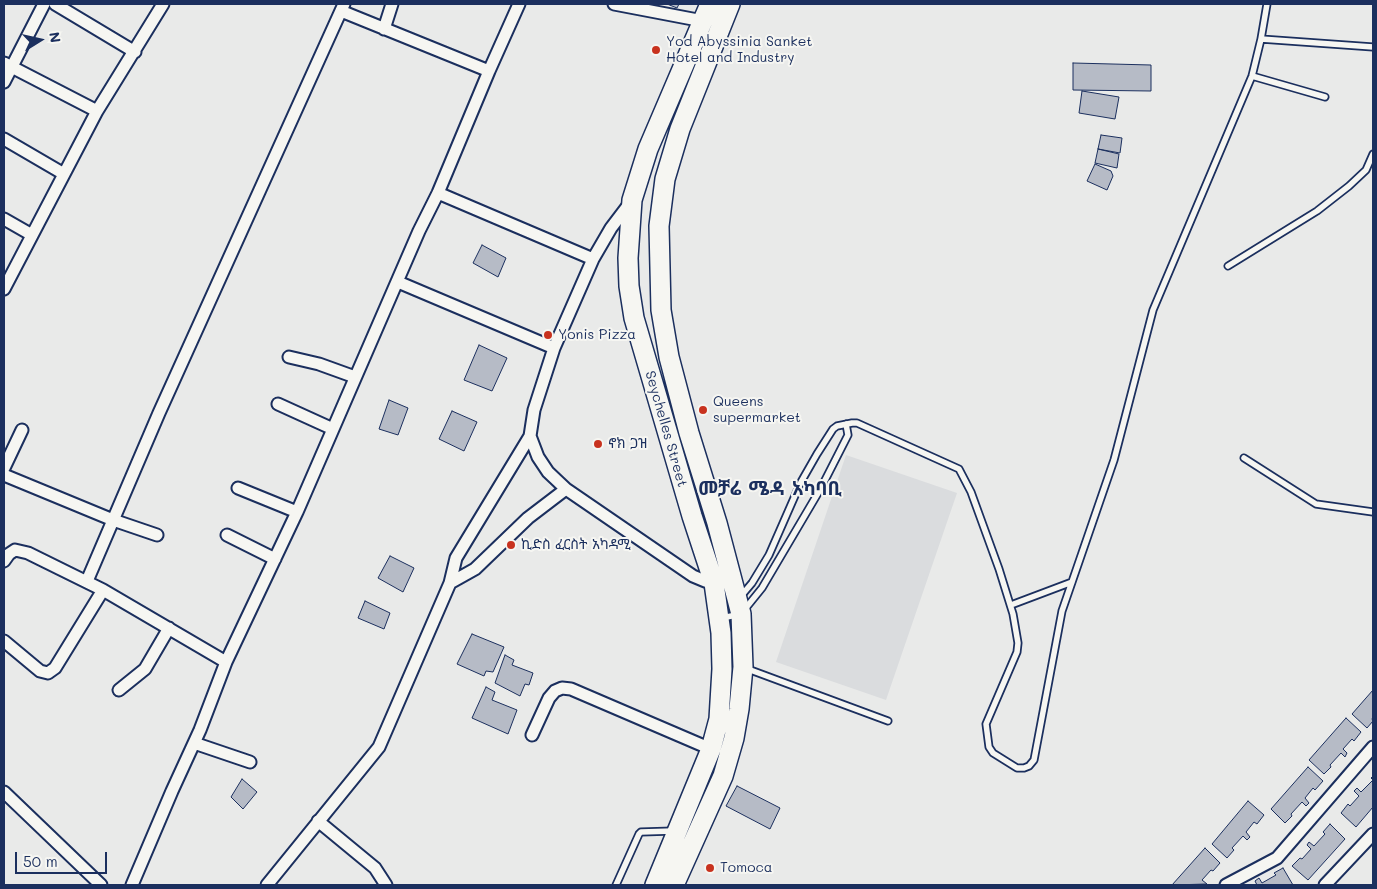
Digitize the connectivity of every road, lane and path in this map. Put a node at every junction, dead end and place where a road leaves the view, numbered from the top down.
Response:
1 (44, 4) edge
2 (55, 4) edge
3 (163, 4) edge
4 (392, 4) edge
5 (519, 4) edge
6 (614, 4) edge
7 (710, 4) edge
8 (730, 4) edge
9 (1268, 4) edge
10 (342, 8) edge
11 (703, 21) junction
12 (384, 29) junction
13 (1261, 39) junction
14 (1373, 47) edge
15 (135, 52) junction
16 (8, 65) edge
17 (489, 71) junction
18 (1252, 76) junction
19 (4, 82) edge
20 (1325, 96) dead end
21 (98, 111) junction
22 (4, 139) edge
23 (1373, 154) edge
24 (64, 174) junction
25 (438, 193) junction
26 (632, 200) junction
27 (4, 219) edge
28 (32, 235) junction
29 (593, 259) junction
30 (1228, 266) dead end
31 (398, 282) junction
32 (4, 289) edge
33 (554, 348) junction
34 (289, 358) dead end
35 (356, 377) junction
36 (278, 404) dead end
37 (846, 424) junction
38 (333, 429) junction
39 (22, 430) dead end
40 (530, 436) junction
41 (1244, 458) dead end
42 (4, 468) edge
43 (4, 475) edge
44 (238, 488) dead end
45 (566, 489) junction
46 (297, 512) junction
47 (1373, 512) edge
48 (113, 520) junction
49 (158, 535) dead end
50 (227, 535) dead end
51 (275, 559) junction
52 (4, 561) edge
53 (87, 581) junction
54 (1072, 582) junction
55 (450, 583) junction
56 (714, 583) junction
57 (103, 590) junction
58 (729, 604) junction
59 (1011, 605) junction
60 (168, 628) junction
61 (4, 641) edge
62 (226, 662) junction
63 (743, 667) junction
64 (119, 690) dead end
65 (888, 720) dead end
66 (532, 735) dead end
67 (194, 743) junction
68 (1373, 747) edge
69 (711, 749) junction
70 (250, 762) dead end
71 (4, 792) edge
72 (318, 821) junction
73 (678, 831) junction
74 (1373, 834) edge
75 (100, 885) edge
76 (132, 885) edge
77 (267, 885) edge
78 (386, 885) edge
79 (616, 885) edge
80 (655, 885) edge
81 (674, 885) edge
82 (1226, 885) edge
83 (1325, 885) edge

1 - 16 street
2 - 15 street
3 - 15 street
4 - 12 street
5 - 17 street
6 - 11 street
7 - 11 main road, Seychelles Street
8 - 58 main road, Seychelles Street
9 - 13 lane
10 - 12 street
10 - 48 street
11 - 26 main road, Seychelles Street
12 - 17 street
13 - 14 lane
13 - 18 lane
15 - 21 street
16 - 19 street
16 - 21 street
17 - 25 street
18 - 20 lane
18 - 54 lane
21 - 24 street
22 - 24 street
23 - 30 lane
24 - 28 street
25 - 29 street
25 - 31 street
26 - 29 street
26 - 56 main road, Seychelles Street
27 - 28 street
28 - 32 street
29 - 33 street
31 - 33 street
31 - 35 street
33 - 40 street
34 - 35 street
35 - 38 street
36 - 38 street
37 - 58 lane
37 - 58 lane
37 - 59 lane
38 - 46 street
39 - 42 street
40 - 45 street
40 - 55 street
41 - 47 lane
43 - 48 street
44 - 46 street
45 - 55 street
45 - 56 street
46 - 51 street
48 - 49 street
48 - 53 street
50 - 51 street
51 - 62 street
52 - 53 street
53 - 57 street
54 - 59 lane
54 - 59 lane
55 - 72 street
56 - 58 main road, Seychelles Street
57 - 60 street
57 - 61 street
58 - 63 main road, Seychelles Street
58 - 69 main road, Seychelles Street
60 - 62 street
60 - 64 street
62 - 67 street
63 - 65 lane
63 - 81 main road, Seychelles Street
66 - 69 street
67 - 70 street
67 - 76 street
68 - 82 street
69 - 73 main road, Seychelles Street
71 - 75 street
72 - 77 street
72 - 78 street
73 - 79 lane
73 - 80 main road, Seychelles Street
74 - 83 street

